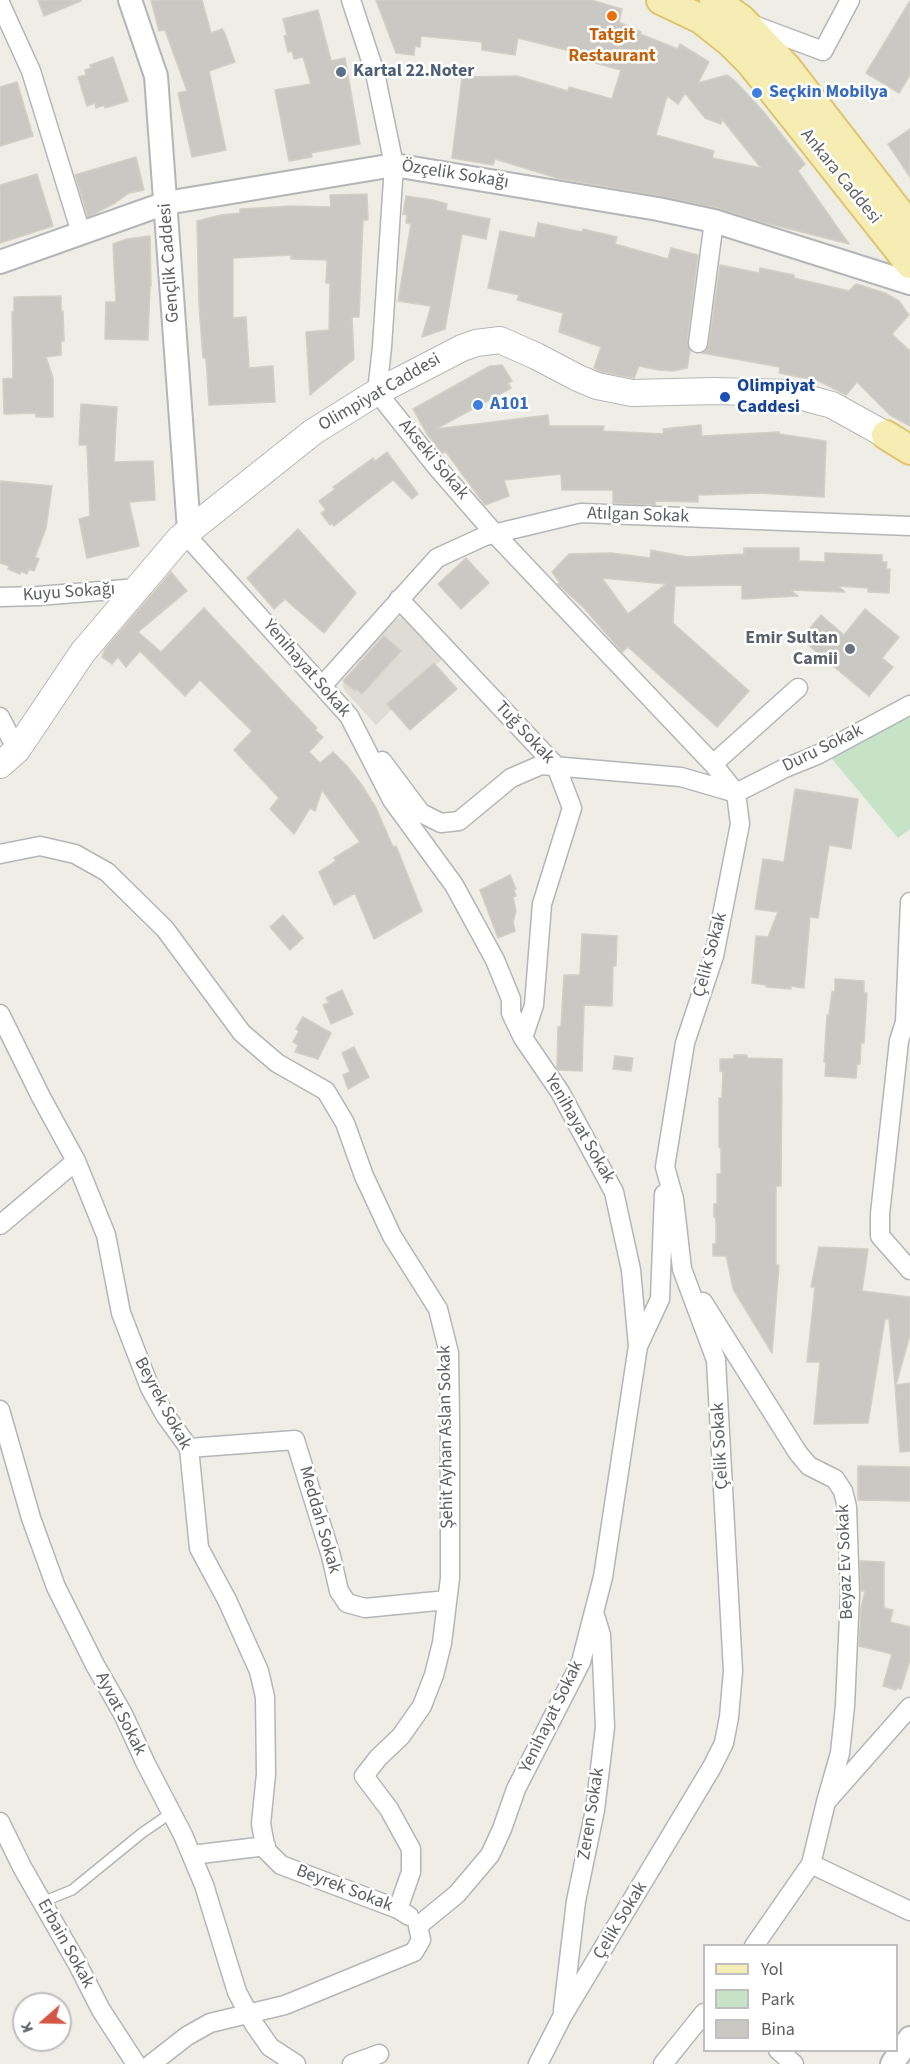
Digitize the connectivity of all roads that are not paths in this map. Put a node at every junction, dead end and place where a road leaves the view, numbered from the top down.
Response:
1 (130, 0) edge
2 (351, 0) edge
3 (661, 0) edge
4 (714, 0) edge
5 (850, 0) edge
6 (0, 3) edge
7 (823, 51) junction
8 (784, 54) junction
9 (761, 78) junction
10 (394, 165) junction
11 (166, 203) junction
12 (714, 221) junction
13 (910, 227) edge
14 (81, 233) junction
15 (0, 262) edge
16 (910, 264) edge
17 (910, 284) edge
18 (699, 342) dead end
19 (377, 392) junction
20 (898, 439) edge
21 (910, 450) edge
22 (910, 526) edge
23 (187, 532) junction
24 (495, 534) junction
25 (138, 588) junction
26 (0, 597) edge
27 (399, 599) junction
28 (322, 686) junction
29 (798, 688) dead end
30 (910, 705) edge
31 (349, 716) junction
32 (0, 717) edge
33 (9, 758) edge
34 (713, 764) junction
35 (556, 766) junction
36 (736, 793) junction
37 (0, 854) edge
38 (910, 902) edge
39 (0, 1014) edge
40 (908, 1022) edge
41 (523, 1038) junction
42 (76, 1161) junction
43 (665, 1167) junction
44 (0, 1225) edge
45 (682, 1269) junction
46 (910, 1270) edge
47 (639, 1346) junction
48 (0, 1410) edge
49 (189, 1448) junction
50 (447, 1600) junction
51 (594, 1612) junction
52 (910, 1707) edge
53 (826, 1802) junction
54 (171, 1813) junction
55 (0, 1822) edge
56 (266, 1846) junction
57 (192, 1855) junction
58 (811, 1864) junction
59 (42, 1902) junction
60 (398, 1909) junction
61 (910, 1911) edge
62 (418, 1926) junction
63 (755, 1944) edge
64 (249, 2015) junction
65 (563, 2015) junction
66 (703, 2015) edge
67 (910, 2038) edge
68 (780, 2052) edge
69 (379, 2054) dead end
70 (136, 2064) edge
71 (151, 2064) edge
72 (296, 2064) edge
73 (352, 2064) edge
74 (538, 2064) edge
75 (663, 2064) edge
76 (794, 2064) edge
77 (892, 2064) edge

1 - 11 street, Gençlik Caddesi
2 - 10 street
3 - 9 main road, Ankara Caddesi
4 - 8 main road, Ankara Caddesi
5 - 7 street
6 - 14 street
7 - 8 street
7 - 8 street
8 - 9 street
8 - 13 main road, Ankara Caddesi
9 - 16 main road, Ankara Caddesi
10 - 11 street, Özçelik Sokağı
10 - 12 street, Özçelik Sokağı
10 - 19 street
11 - 14 street, Özçelik Sokağı
11 - 23 street, Gençlik Caddesi
12 - 17 street, Özçelik Sokağı
12 - 18 street
14 - 15 street, Özçelik Sokağı
19 - 20 main road, Olimpiyat Caddesi
19 - 23 main road, Olimpiyat Caddesi
19 - 24 street, Akseki Sokak
20 - 21 main road
22 - 24 street, Atılgan Sokak
23 - 25 main road, Olimpiyat Caddesi
23 - 28 street, Yenihayat Sokak
24 - 27 street, Atılgan Sokak
24 - 34 street, Akseki Sokak
25 - 26 street, Kuyu Sokağı
25 - 33 main road, Olimpiyat Caddesi
27 - 28 street, Atılgan Sokak
27 - 35 street, Tuğ Sokak
28 - 31 street, Yenihayat Sokak
29 - 34 street
30 - 36 street, Duru Sokak
31 - 35 street
31 - 41 street, Yenihayat Sokak
32 - 33 street
34 - 36 street, Akseki Sokak
35 - 36 street
35 - 41 street, Tuğ Sokak
36 - 43 street, Çelik Sokak
37 - 50 street, Şehit Ayhan Aslan Sokak
38 - 40 street
39 - 42 street, Beyrek Sokak
40 - 46 street
41 - 47 street, Yenihayat Sokak
42 - 44 street
42 - 49 street, Beyrek Sokak
43 - 45 street, Çelik Sokak
43 - 47 street
45 - 53 street, Beyaz Ev Sokak
45 - 65 street, Çelik Sokak
47 - 51 street, Yenihayat Sokak
48 - 54 street, Ayvat Sokak
49 - 50 street, Meddah Sokak
49 - 56 street, Beyrek Sokak
50 - 60 street, Şehit Ayhan Aslan Sokak
51 - 62 street, Yenihayat Sokak
51 - 65 street, Zeren Sokak
52 - 53 street
53 - 58 street, Beyaz Ev Sokak
54 - 57 street, Ayvat Sokak
54 - 59 lane
55 - 59 street, Erbain Sokak
56 - 57 street
56 - 60 street, Beyrek Sokak
57 - 64 street, Ayvat Sokak
58 - 61 street
58 - 63 street
59 - 70 street, Erbain Sokak
60 - 62 street, Beyrek Sokak
62 - 64 street
64 - 71 street
64 - 72 street, Ayvat Sokak
65 - 74 street, Çelik Sokak
66 - 75 street
67 - 77 street
68 - 76 street
69 - 73 street

